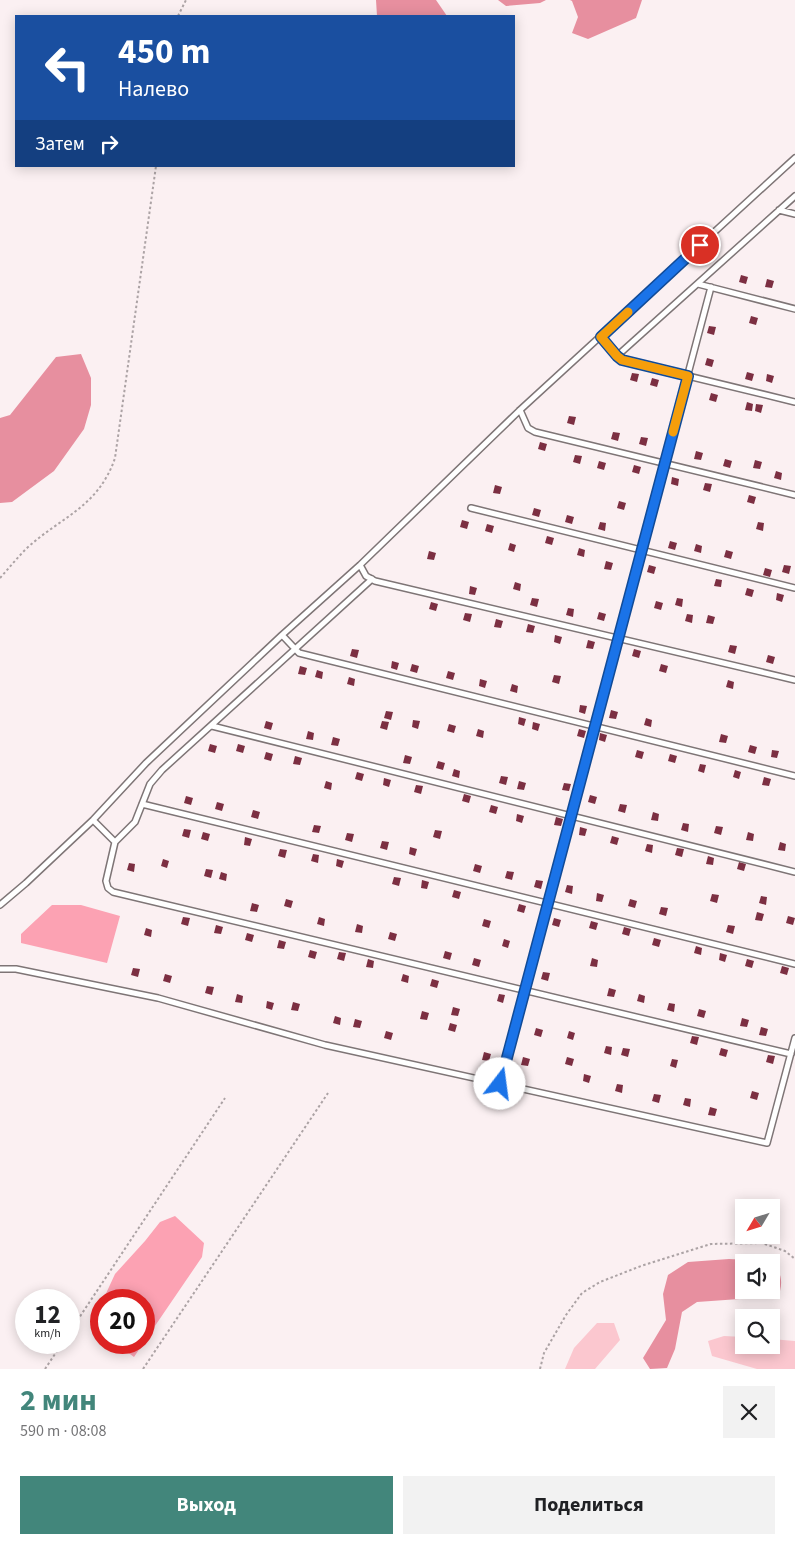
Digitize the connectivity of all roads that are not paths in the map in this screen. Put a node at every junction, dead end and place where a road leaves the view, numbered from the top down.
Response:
1 (795, 158) edge
2 (795, 196) edge
3 (779, 210) junction
4 (795, 214) edge
5 (698, 284) junction
6 (711, 287) junction
7 (795, 309) edge
8 (601, 337) junction
9 (617, 356) junction
10 (688, 376) junction
11 (795, 402) edge
12 (520, 410) junction
13 (665, 463) junction
14 (795, 495) edge
15 (471, 508) dead end
16 (642, 550) junction
17 (360, 565) junction
18 (372, 579) junction
19 (795, 588) edge
20 (282, 635) junction
21 (618, 638) junction
22 (295, 649) junction
23 (795, 680) edge
24 (212, 726) junction
25 (595, 727) junction
26 (795, 776) edge
27 (142, 804) junction
28 (571, 816) junction
29 (93, 820) junction
30 (114, 842) junction
31 (795, 872) edge
32 (548, 903) junction
33 (0, 905) edge
34 (795, 964) edge
35 (0, 969) edge
36 (525, 990) junction
37 (795, 1038) edge
38 (791, 1054) junction
39 (500, 1084) junction

1 - 8 lane
2 - 3 lane
3 - 4 lane
3 - 5 lane
5 - 6 lane
5 - 9 lane
6 - 7 lane
6 - 10 lane
8 - 9 lane
8 - 12 lane
9 - 10 lane
10 - 11 lane
10 - 13 lane
12 - 13 lane
12 - 17 lane
13 - 14 lane
13 - 16 lane
15 - 16 lane
16 - 19 lane
16 - 21 lane
17 - 18 lane
17 - 20 lane
18 - 21 lane
18 - 22 lane
20 - 22 lane
20 - 29 lane
21 - 23 lane
21 - 25 lane
22 - 24 lane
22 - 25 lane
24 - 27 lane
24 - 28 lane
25 - 26 lane
25 - 28 lane
27 - 30 lane
27 - 32 lane
28 - 31 lane
28 - 32 lane
29 - 30 lane
29 - 33 lane
30 - 36 lane
32 - 34 lane
32 - 36 lane
35 - 39 lane
36 - 38 lane
36 - 39 lane
37 - 38 lane
38 - 39 lane

